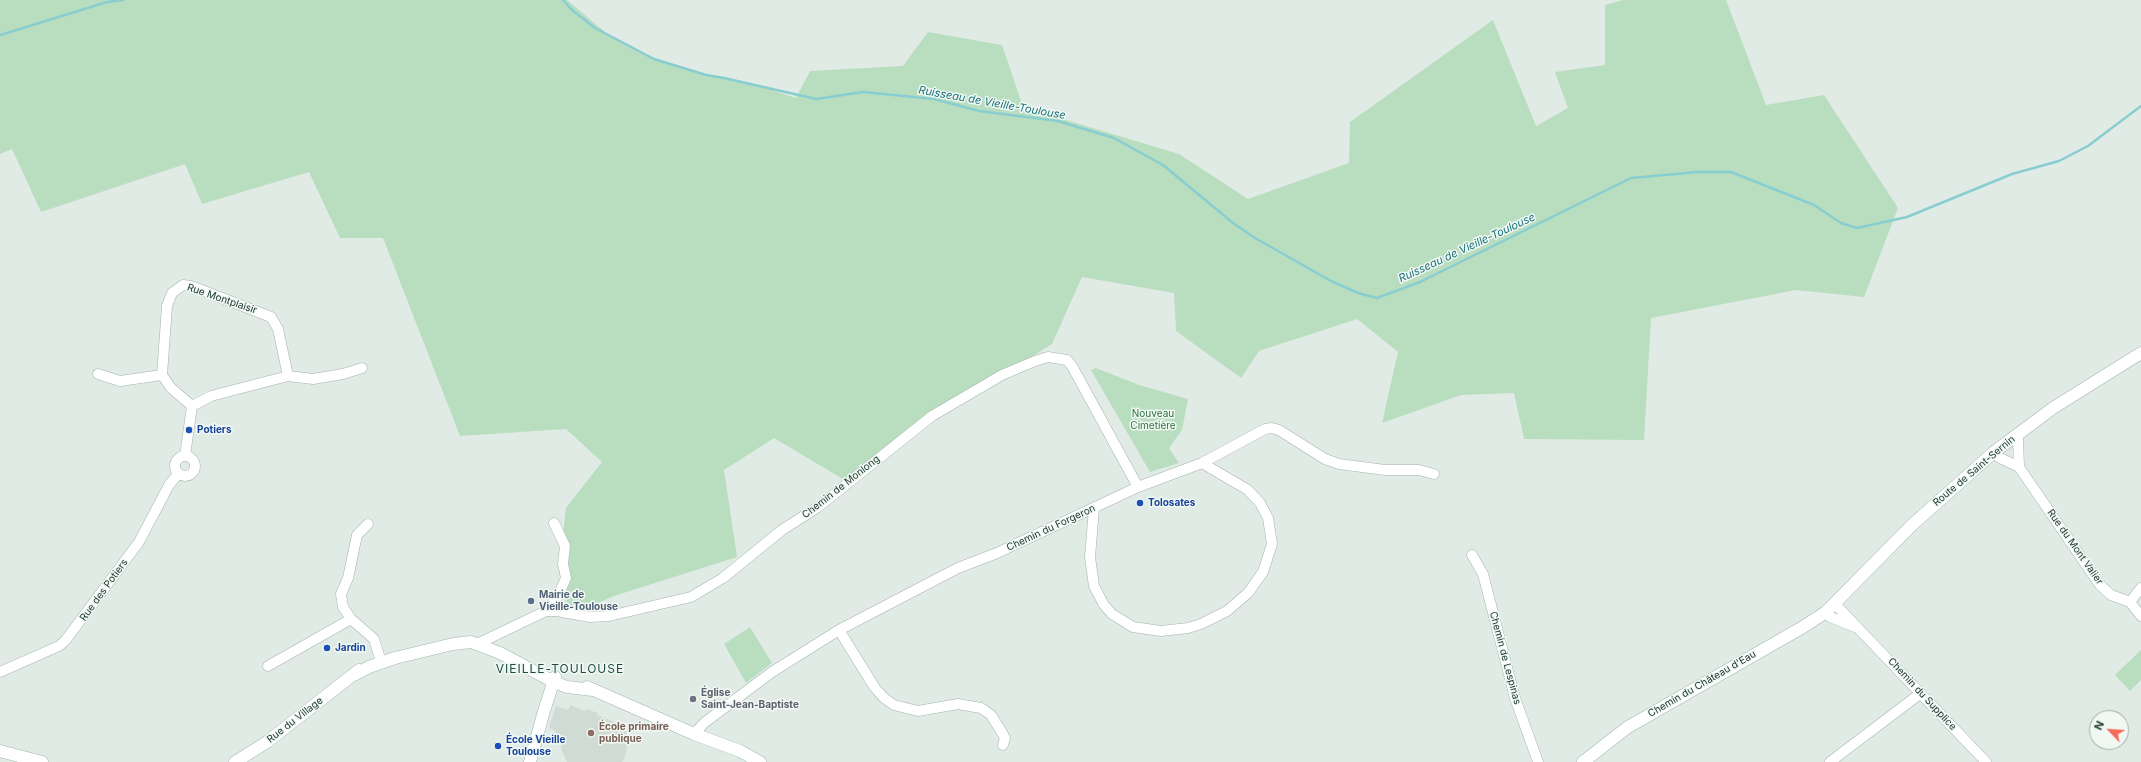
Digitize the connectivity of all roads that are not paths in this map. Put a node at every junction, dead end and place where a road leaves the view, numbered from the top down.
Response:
1 (2141, 353) edge
2 (362, 368) dead end
3 (98, 374) dead end
4 (162, 375) junction
5 (288, 376) junction
6 (192, 406) junction
7 (2015, 435) junction
8 (1994, 452) junction
9 (185, 456) junction
10 (1202, 463) junction
11 (2019, 467) junction
12 (178, 474) junction
13 (1434, 474) dead end
14 (1138, 487) junction
15 (1094, 508) junction
16 (554, 523) dead end
17 (368, 524) dead end
18 (1472, 555) dead end
19 (2141, 588) edge
20 (2130, 602) junction
21 (1835, 604) junction
22 (546, 611) junction
23 (1826, 612) junction
24 (2141, 616) edge
25 (352, 619) junction
26 (1856, 628) junction
27 (839, 630) junction
28 (477, 644) junction
29 (380, 658) junction
30 (268, 666) dead end
31 (0, 672) edge
32 (555, 680) junction
33 (1921, 693) junction
34 (694, 734) junction
35 (1003, 745) dead end
36 (0, 751) edge
37 (42, 762) edge
38 (235, 762) edge
39 (530, 762) edge
40 (760, 762) edge
41 (1538, 762) edge
42 (1583, 762) edge
43 (1830, 762) edge
44 (1986, 762) edge

1 - 7 street, Route de Saint-Sernin
2 - 5 street
3 - 4 street
4 - 5 street, Rue Montplaisir
4 - 6 street
5 - 6 street
6 - 9 street
7 - 8 street, Route de Saint-Sernin
7 - 11 street
8 - 11 street
8 - 21 street, Route de Saint-Sernin
9 - 12 street
9 - 12 street
10 - 13 street, Chemin du Forgeron
10 - 14 street, Chemin du Forgeron
10 - 15 street
11 - 20 street, Rue du Mont Valier
12 - 31 street, Rue des Potiers
14 - 15 street, Chemin du Forgeron
14 - 22 street, Chemin de Monlong
15 - 27 street, Chemin du Forgeron
16 - 22 street
17 - 25 street
18 - 41 street, Chemin de Lespinas
19 - 20 street
20 - 24 street
21 - 23 street, Route de Saint-Sernin
21 - 26 street, Chemin du Supplice
22 - 28 street
23 - 26 street, Chemin du Supplice
23 - 42 street, Chemin du Château d'Eau
25 - 29 street
25 - 30 street
26 - 33 street, Chemin du Supplice
27 - 34 street, Chemin du Forgeron
27 - 35 street
28 - 29 street, Rue du Village
28 - 32 street, Rue du Village
29 - 38 street, Rue du Village
32 - 34 street, Rue du Village
32 - 39 street
33 - 43 street
33 - 44 street, Chemin du Supplice
34 - 40 street, Rue du Village
36 - 37 street

